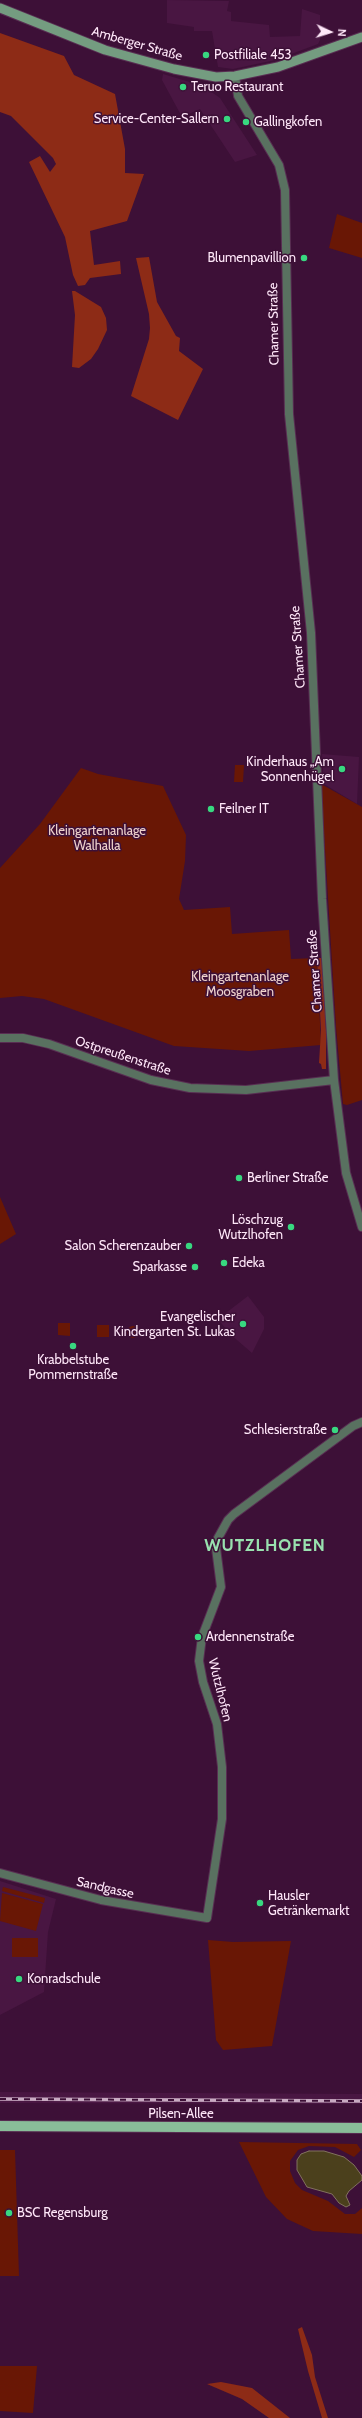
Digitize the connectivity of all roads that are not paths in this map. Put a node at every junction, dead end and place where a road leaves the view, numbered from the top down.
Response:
1 (0, 8) edge
2 (362, 37) edge
3 (235, 76) junction
4 (0, 1038) edge
5 (334, 1080) junction
6 (362, 1227) edge
7 (362, 1422) edge
8 (0, 1873) edge
9 (207, 1918) joint
10 (0, 2126) edge
11 (362, 2128) edge

1 - 3 main road, Amberger Straße
2 - 3 main road, Amberger Straße
3 - 5 street, Chamer Straße
4 - 5 street, Ostpreußenstraße
5 - 6 street, Chamer Straße
7 - 9 street, Wutzlhofen
8 - 9 street, Sandgasse
10 - 11 main road, Pilsen-Allee

